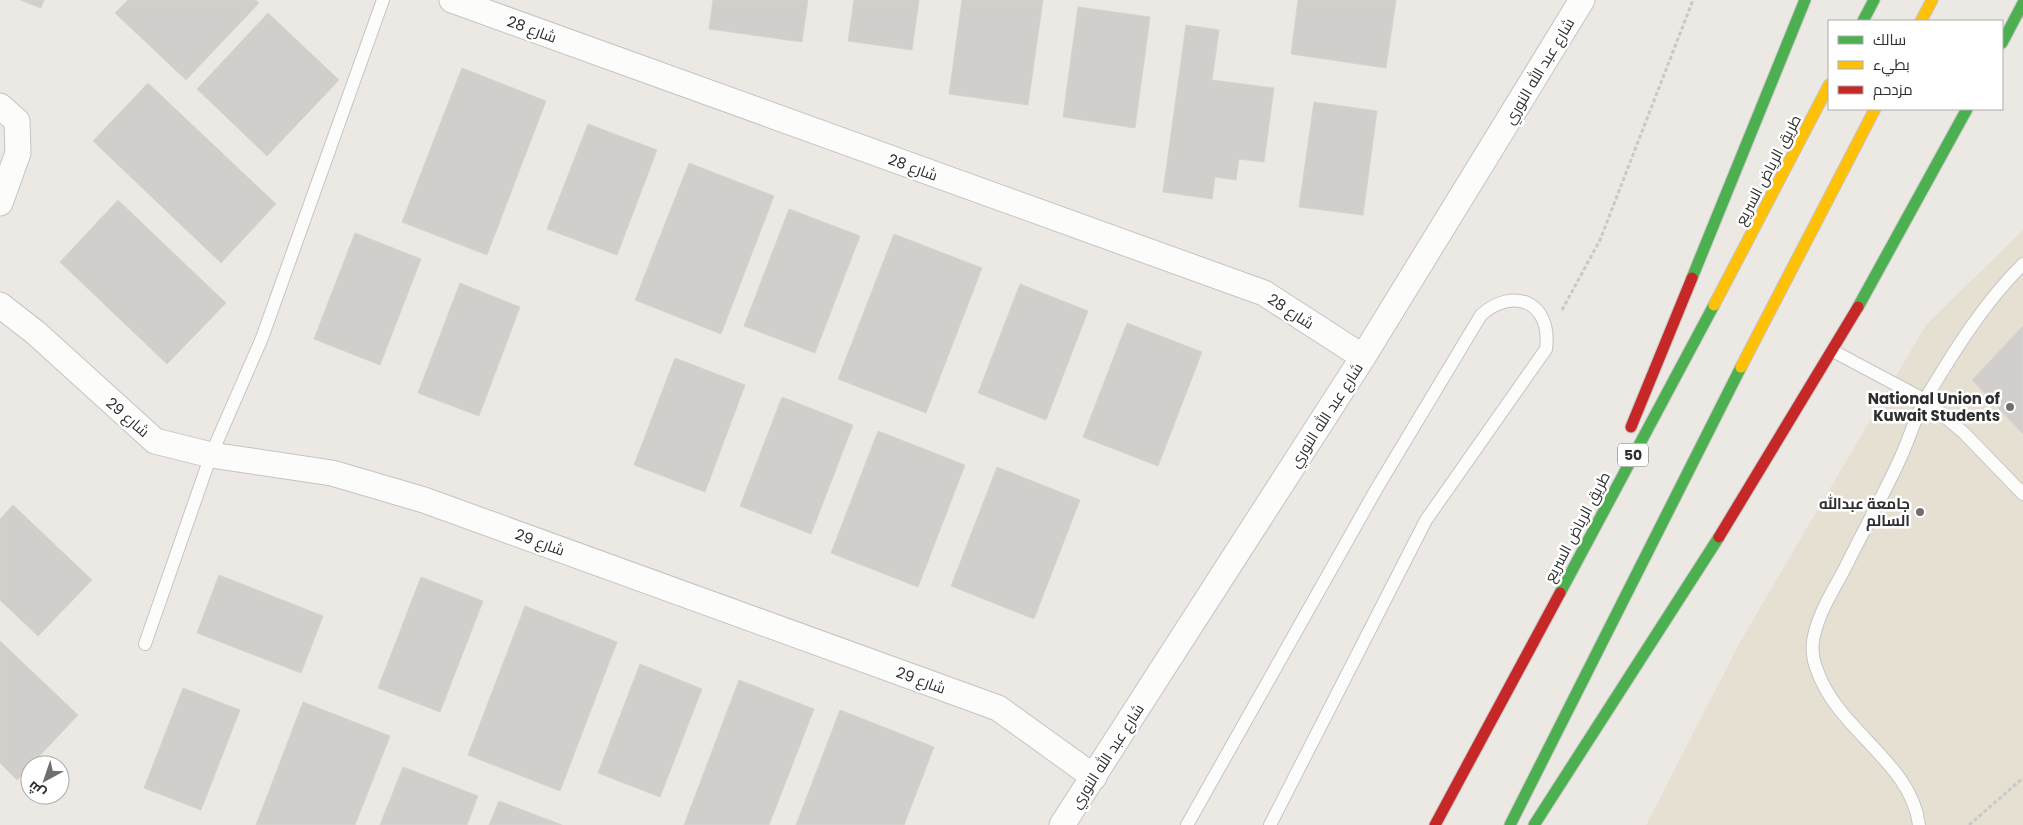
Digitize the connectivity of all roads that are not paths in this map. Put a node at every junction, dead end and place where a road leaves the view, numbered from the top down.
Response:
1 (383, 0) edge
2 (452, 0) edge
3 (1582, 0) edge
4 (1805, 0) edge
5 (1874, 0) edge
6 (1932, 0) edge
7 (2023, 3) edge
8 (1864, 20) edge
9 (1922, 20) edge
10 (2003, 41) edge
11 (1828, 87) edge
12 (0, 106) edge
13 (1874, 110) edge
14 (1966, 110) edge
15 (0, 203) edge
16 (2023, 264) edge
17 (0, 305) edge
18 (1833, 351) junction
19 (1363, 357) junction
20 (1925, 400) junction
21 (1627, 437) dead end
22 (212, 456) junction
23 (1620, 456) dead end
24 (2023, 494) edge
25 (1582, 548) junction
26 (145, 644) dead end
27 (1094, 777) junction
28 (1062, 825) edge
29 (1187, 825) edge
30 (1270, 825) edge
31 (1435, 825) edge
32 (1510, 825) edge
33 (1534, 825) edge
34 (1919, 825) edge

1 - 22 lane
2 - 19 street, شارع 28
3 - 19 street, شارع عبد الله النوري
4 - 21 highway
5 - 8 highway
6 - 9 highway
7 - 10 highway
11 - 25 highway, طريق الرياض السريع / 50
12 - 15 street
13 - 32 highway
14 - 18 highway
16 - 20 lane
17 - 22 street, شارع 29
18 - 20 lane
18 - 33 highway
19 - 27 street, شارع عبد الله النوري
20 - 24 lane
20 - 34 lane
22 - 26 lane
22 - 27 street, شارع 29
23 - 25 highway
25 - 31 highway, طريق الرياض السريع / 50
27 - 28 street, شارع عبد الله النوري
29 - 30 lane

